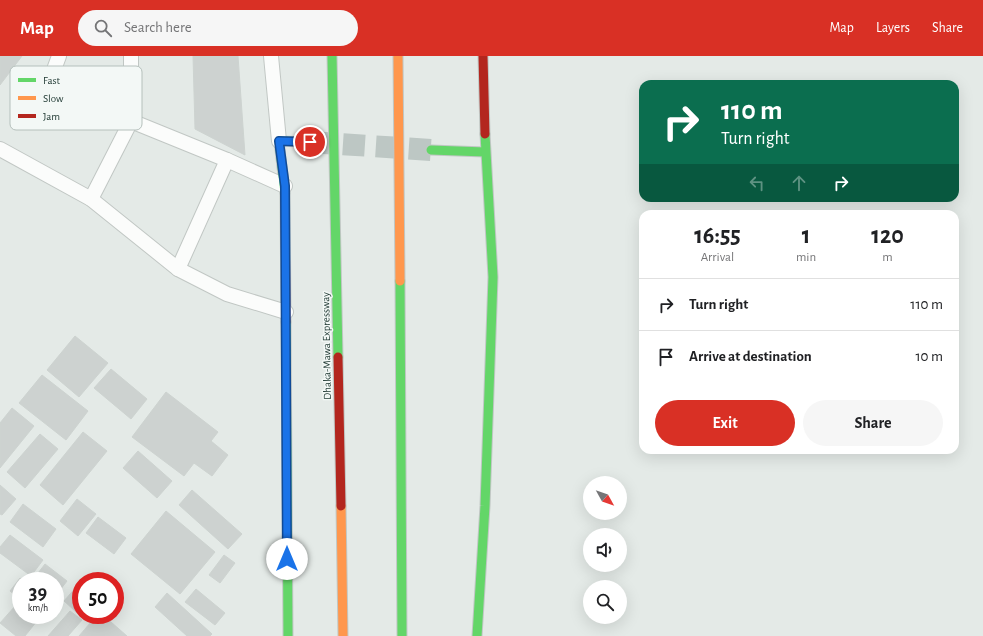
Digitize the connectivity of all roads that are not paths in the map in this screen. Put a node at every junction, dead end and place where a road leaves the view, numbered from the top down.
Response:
1 (59, 56) edge
2 (271, 56) edge
3 (332, 56) edge
4 (398, 56) edge
5 (483, 56) edge
6 (55, 66) edge
7 (142, 125) edge
8 (126, 130) edge
9 (279, 141) junction
10 (310, 142) tunnel mouth
11 (0, 150) edge
12 (431, 150) tunnel mouth
13 (485, 152) junction
14 (227, 160) junction
15 (285, 186) junction
16 (91, 199) junction
17 (178, 269) junction
18 (286, 312) junction
19 (288, 636) edge
20 (343, 636) edge
21 (402, 636) edge
22 (477, 636) edge

1 - 6 lane
2 - 9 lane
3 - 20 main road, Dhaka-Mawa Expressway
4 - 21 main road
5 - 13 main road
7 - 14 lane
8 - 16 lane
9 - 10 main road
9 - 15 main road
11 - 16 lane
12 - 13 main road
13 - 22 main road
14 - 15 lane
14 - 17 lane
15 - 18 main road
16 - 17 lane
17 - 18 lane
18 - 19 main road

